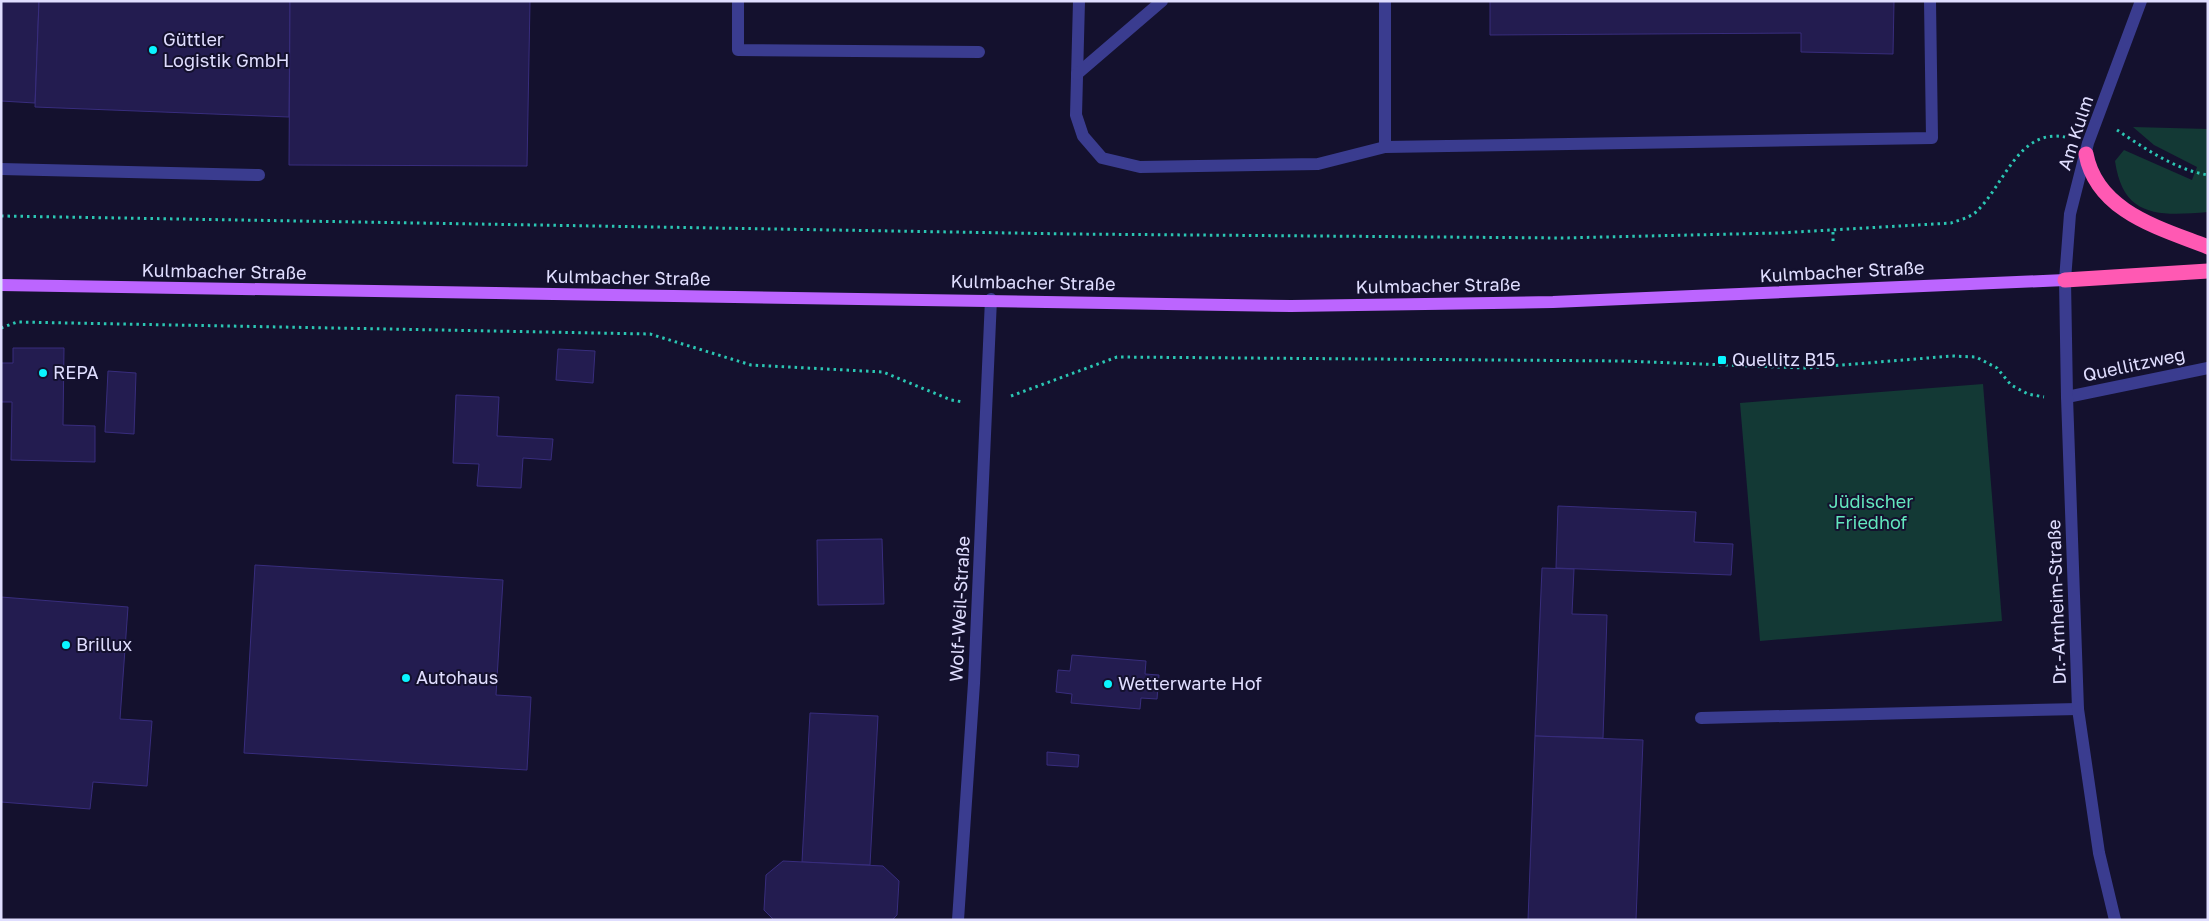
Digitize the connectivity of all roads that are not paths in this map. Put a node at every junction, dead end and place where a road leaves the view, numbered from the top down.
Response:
1 (738, 1) edge
2 (1079, 1) edge
3 (1162, 1) edge
4 (1385, 1) edge
5 (1930, 1) edge
6 (2141, 1) edge
7 (979, 52) dead end
8 (1077, 74) junction
9 (1385, 147) junction
10 (2087, 148) junction
11 (1, 169) edge
12 (259, 175) dead end
13 (2208, 247) edge
14 (2208, 271) edge
15 (2065, 280) junction
16 (1, 285) edge
17 (991, 300) junction
18 (2208, 368) edge
19 (2067, 397) junction
20 (2078, 708) junction
21 (1701, 718) dead end
22 (958, 920) edge
23 (2115, 920) edge

1 - 7 street
2 - 8 street
3 - 8 street
4 - 9 street
5 - 9 street
6 - 10 street, Am Kulm
8 - 9 street
10 - 13 highway
10 - 15 street, Am Kulm
11 - 12 street
14 - 15 highway
15 - 17 main road, Kulmbacher Straße
15 - 19 street, Dr.-Arnheim-Straße
16 - 17 main road, Kulmbacher Straße
17 - 22 street, Wolf-Weil-Straße
18 - 19 street, Quellitzweg
19 - 20 street, Dr.-Arnheim-Straße
20 - 21 street
20 - 23 street, Dr.-Arnheim-Straße

